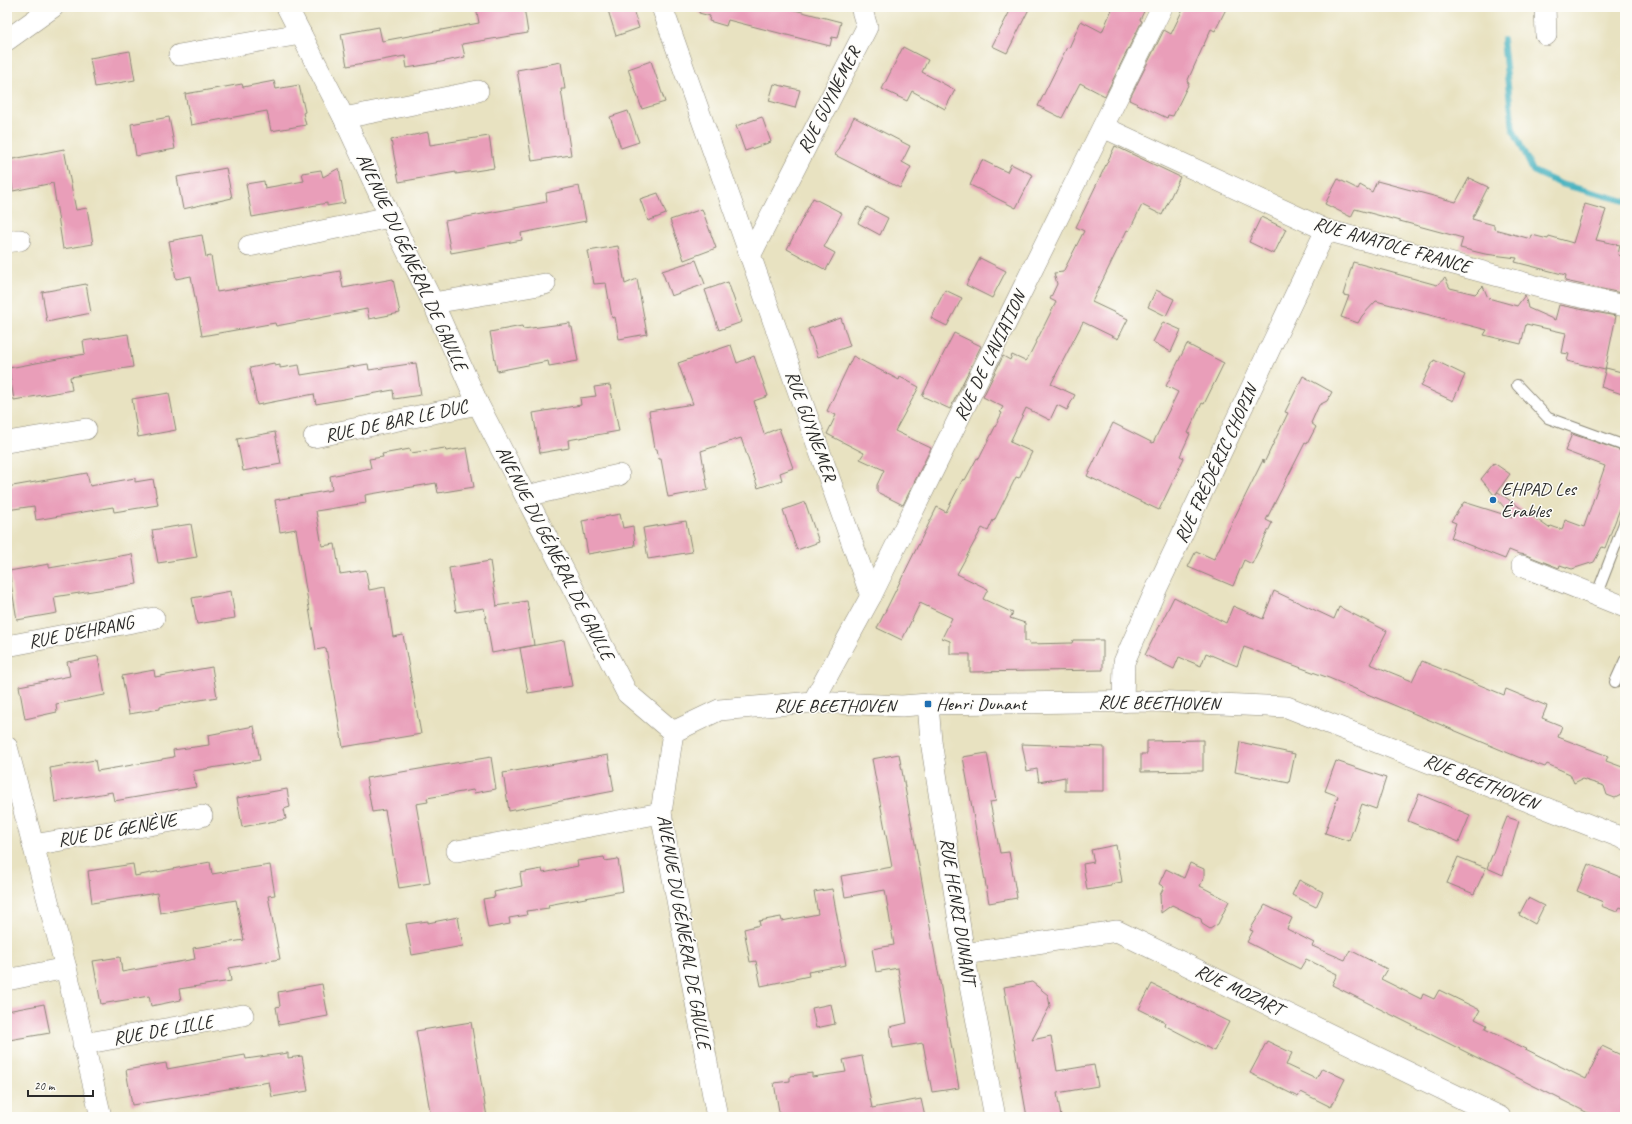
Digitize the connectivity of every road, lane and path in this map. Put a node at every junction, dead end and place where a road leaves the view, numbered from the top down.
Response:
1 (52, 7) edge
2 (287, 7) edge
3 (662, 7) edge
4 (861, 7) edge
5 (1162, 7) edge
6 (1545, 7) edge
7 (301, 34) junction
8 (1546, 35) dead end
9 (7, 40) edge
10 (179, 55) dead end
11 (478, 91) dead end
12 (344, 118) junction
13 (1103, 127) junction
14 (390, 217) junction
15 (1326, 230) junction
16 (249, 246) dead end
17 (750, 256) junction
18 (545, 284) dead end
19 (433, 303) junction
20 (1625, 306) edge
21 (1517, 385) dead end
22 (478, 404) junction
23 (86, 429) dead end
24 (314, 437) dead end
25 (7, 442) edge
26 (1625, 446) edge
27 (619, 475) dead end
28 (526, 496) junction
29 (1625, 521) edge
30 (1522, 566) dead end
31 (871, 596) junction
32 (1596, 596) junction
33 (1625, 607) edge
34 (154, 618) dead end
35 (7, 646) edge
36 (1625, 660) edge
37 (1616, 682) dead end
38 (813, 702) junction
39 (1123, 702) junction
40 (928, 704) junction
41 (673, 732) junction
42 (7, 747) edge
43 (10, 771) edge
44 (661, 812) junction
45 (202, 816) dead end
46 (1625, 839) edge
47 (33, 845) junction
48 (457, 851) dead end
49 (964, 954) junction
50 (66, 968) junction
51 (7, 980) edge
52 (243, 1015) dead end
53 (83, 1044) junction
54 (1467, 1110) edge
55 (101, 1117) edge
56 (717, 1117) edge
57 (994, 1117) edge
58 (1500, 1117) edge

1 - 9 street
2 - 7 street, AVENUE DU GÉNÉRAL DE GAULLE
3 - 17 street, RUE GUYNEMER
4 - 17 street, RUE GUYNEMER
5 - 13 street, RUE DE L'AVIATION
6 - 8 street
7 - 10 street
7 - 12 street, AVENUE DU GÉNÉRAL DE GAULLE
11 - 12 street
12 - 14 street, AVENUE DU GÉNÉRAL DE GAULLE
13 - 15 street, RUE ANATOLE FRANCE
13 - 31 street, RUE DE L'AVIATION
14 - 16 street
14 - 19 street, AVENUE DU GÉNÉRAL DE GAULLE
15 - 20 street, RUE ANATOLE FRANCE
15 - 39 street, RUE FRÉDÉRIC CHOPIN
17 - 31 street, RUE GUYNEMER
18 - 19 street
19 - 22 street, AVENUE DU GÉNÉRAL DE GAULLE
21 - 26 lane
22 - 24 street, RUE DE BAR LE DUC
22 - 28 street, AVENUE DU GÉNÉRAL DE GAULLE
23 - 25 street
27 - 28 street
28 - 41 street, AVENUE DU GÉNÉRAL DE GAULLE
29 - 32 lane
30 - 32 street
31 - 38 street, RUE DE L'AVIATION
32 - 33 street
34 - 35 street, RUE D'EHRANG
36 - 37 lane
38 - 40 street, RUE BEETHOVEN
38 - 41 street, RUE BEETHOVEN
39 - 40 street, RUE BEETHOVEN
39 - 46 street, RUE BEETHOVEN
40 - 49 street, RUE HENRI DUNANT
41 - 44 street, AVENUE DU GÉNÉRAL DE GAULLE
42 - 43 street
43 - 47 street
44 - 48 street
44 - 56 street, AVENUE DU GÉNÉRAL DE GAULLE
45 - 47 street, RUE DE GENÈVE
47 - 50 street
49 - 54 street, RUE MOZART
49 - 57 street, RUE HENRI DUNANT
50 - 51 street
50 - 53 street
52 - 53 street, RUE DE LILLE
53 - 55 street
54 - 58 street, RUE MOZART

